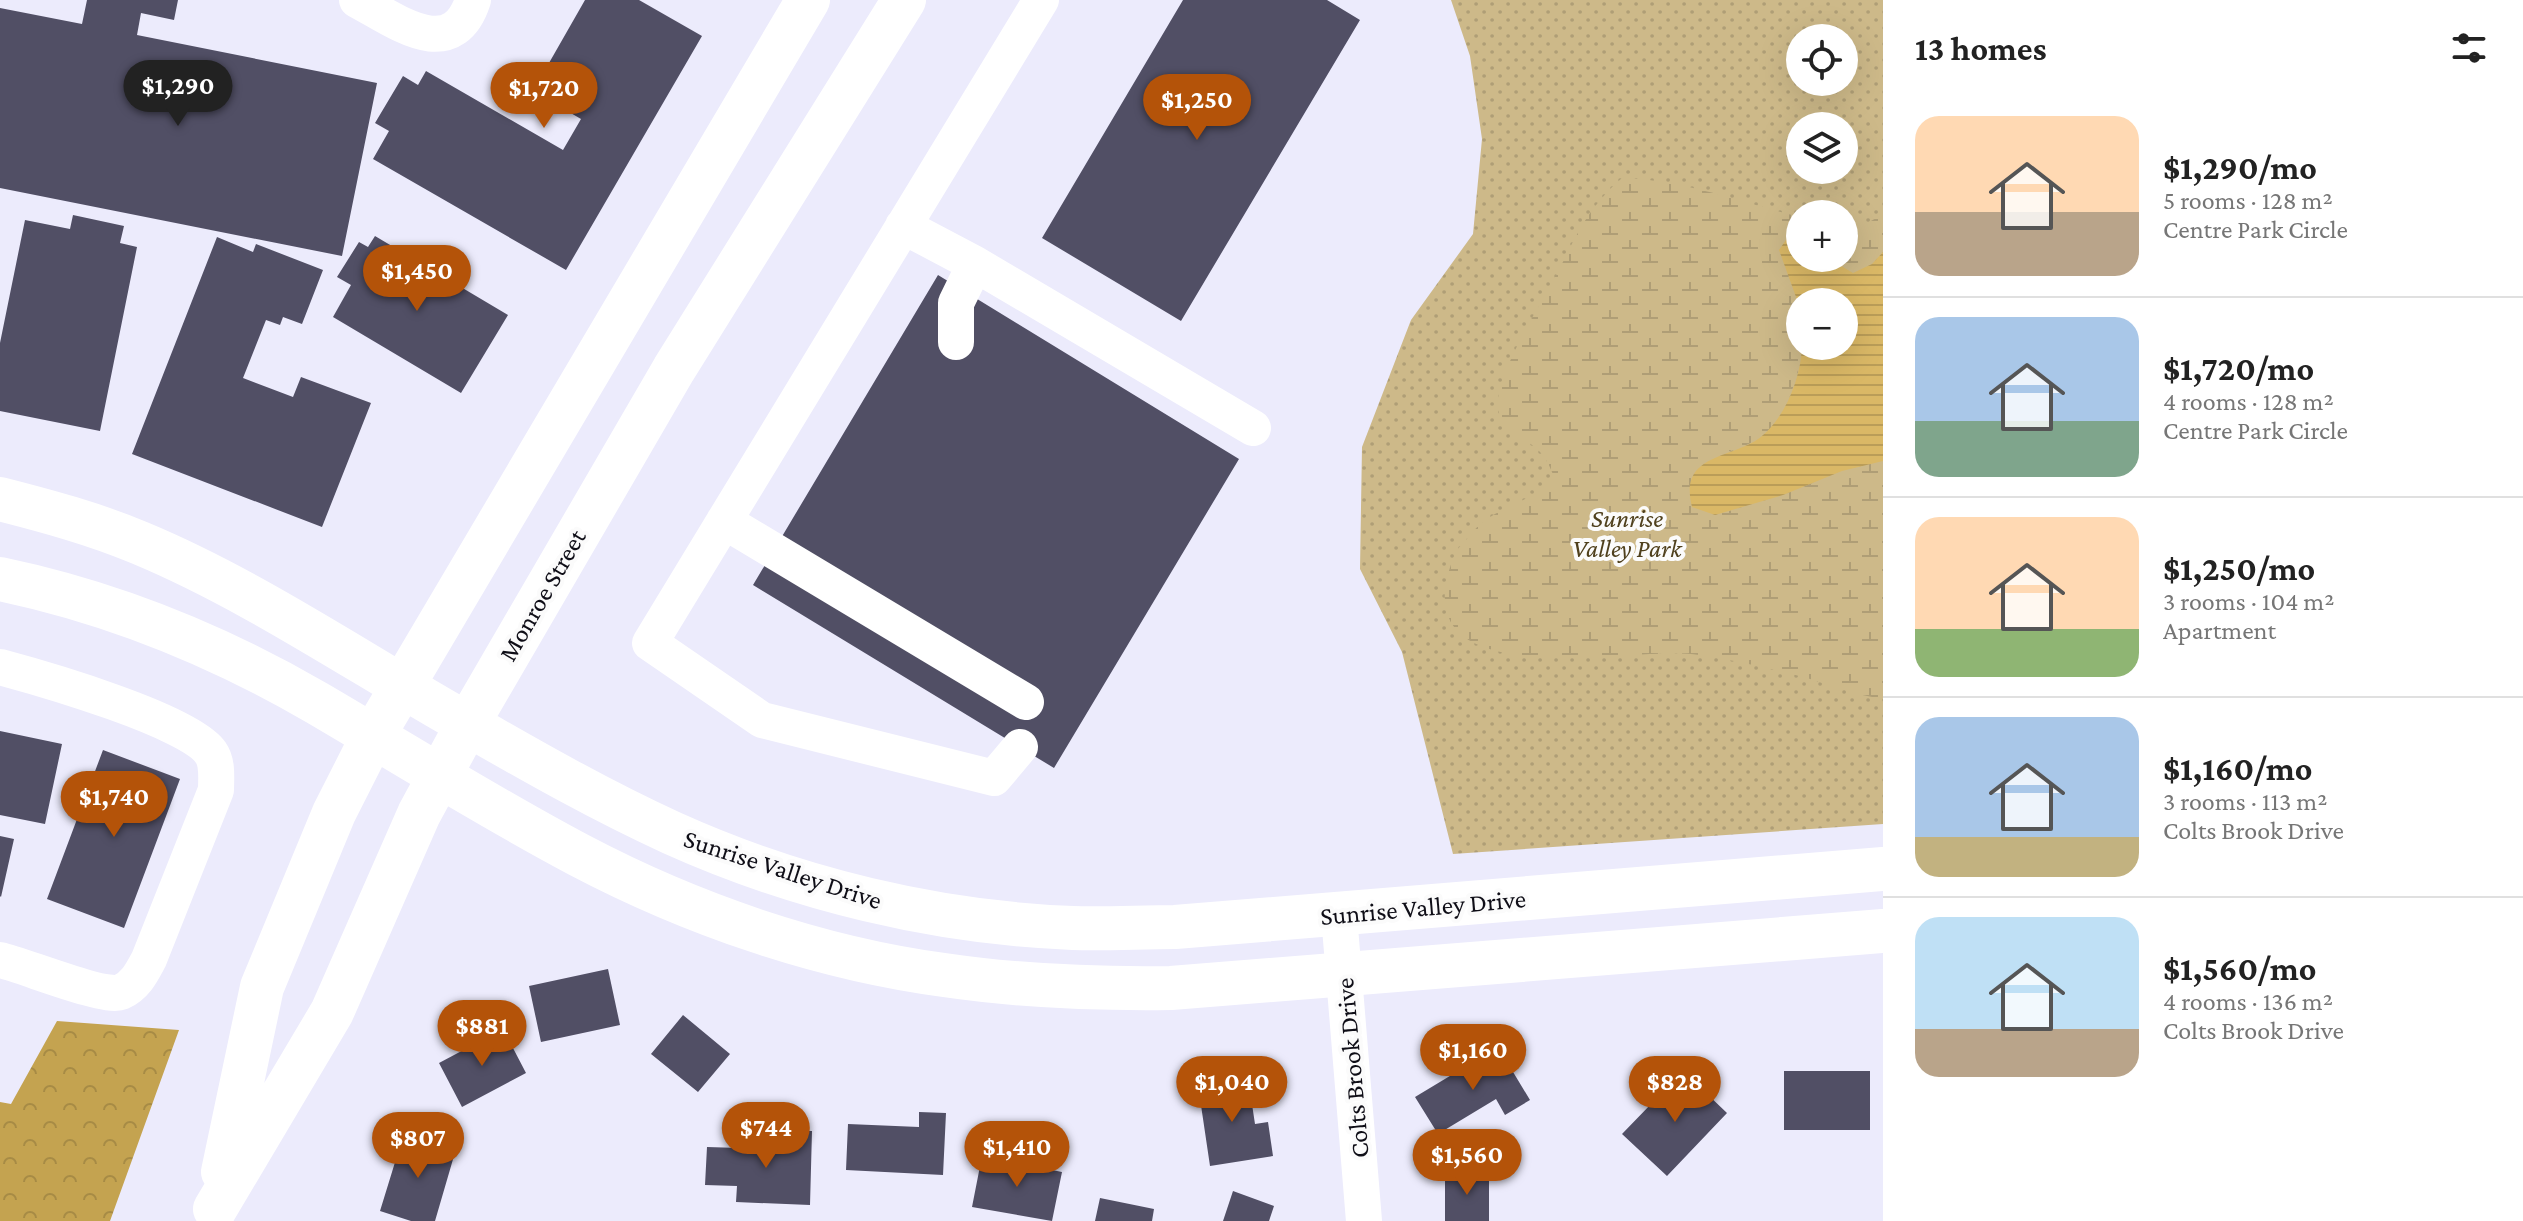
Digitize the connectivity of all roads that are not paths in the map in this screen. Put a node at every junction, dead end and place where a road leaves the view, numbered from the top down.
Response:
1 (357, 0) edge
2 (473, 0) edge
3 (808, 0) edge
4 (904, 0) edge
5 (1041, 0) edge
6 (903, 226) junction
7 (975, 264) junction
8 (956, 342) dead end
9 (1253, 428) dead end
10 (0, 499) edge
11 (724, 521) junction
12 (0, 579) edge
13 (0, 667) edge
14 (403, 687) junction
15 (1026, 702) dead end
16 (467, 725) junction
17 (373, 736) junction
18 (1020, 747) dead end
19 (439, 775) junction
20 (1883, 869) edge
21 (1339, 915) junction
22 (1883, 931) edge
23 (0, 960) edge
24 (1344, 976) junction
25 (213, 1215) edge
26 (1364, 1221) edge

1 - 2 street
3 - 14 main road, Monroe Street
4 - 16 main road, Monroe Street
5 - 6 street
6 - 7 street
6 - 11 street
7 - 8 street
7 - 9 street
10 - 14 main road, Sunrise Valley Drive
11 - 15 street
11 - 18 street
12 - 17 main road
13 - 23 street
14 - 16 main road, Sunrise Valley Drive
14 - 17 main road, Monroe Street
16 - 19 main road, Monroe Street
16 - 21 main road, Sunrise Valley Drive
17 - 19 main road
17 - 25 main road, Monroe Street
19 - 24 main road
19 - 25 main road, Monroe Street
20 - 21 main road, Sunrise Valley Drive
21 - 24 street, Colts Brook Drive
22 - 24 main road
24 - 26 street, Colts Brook Drive

